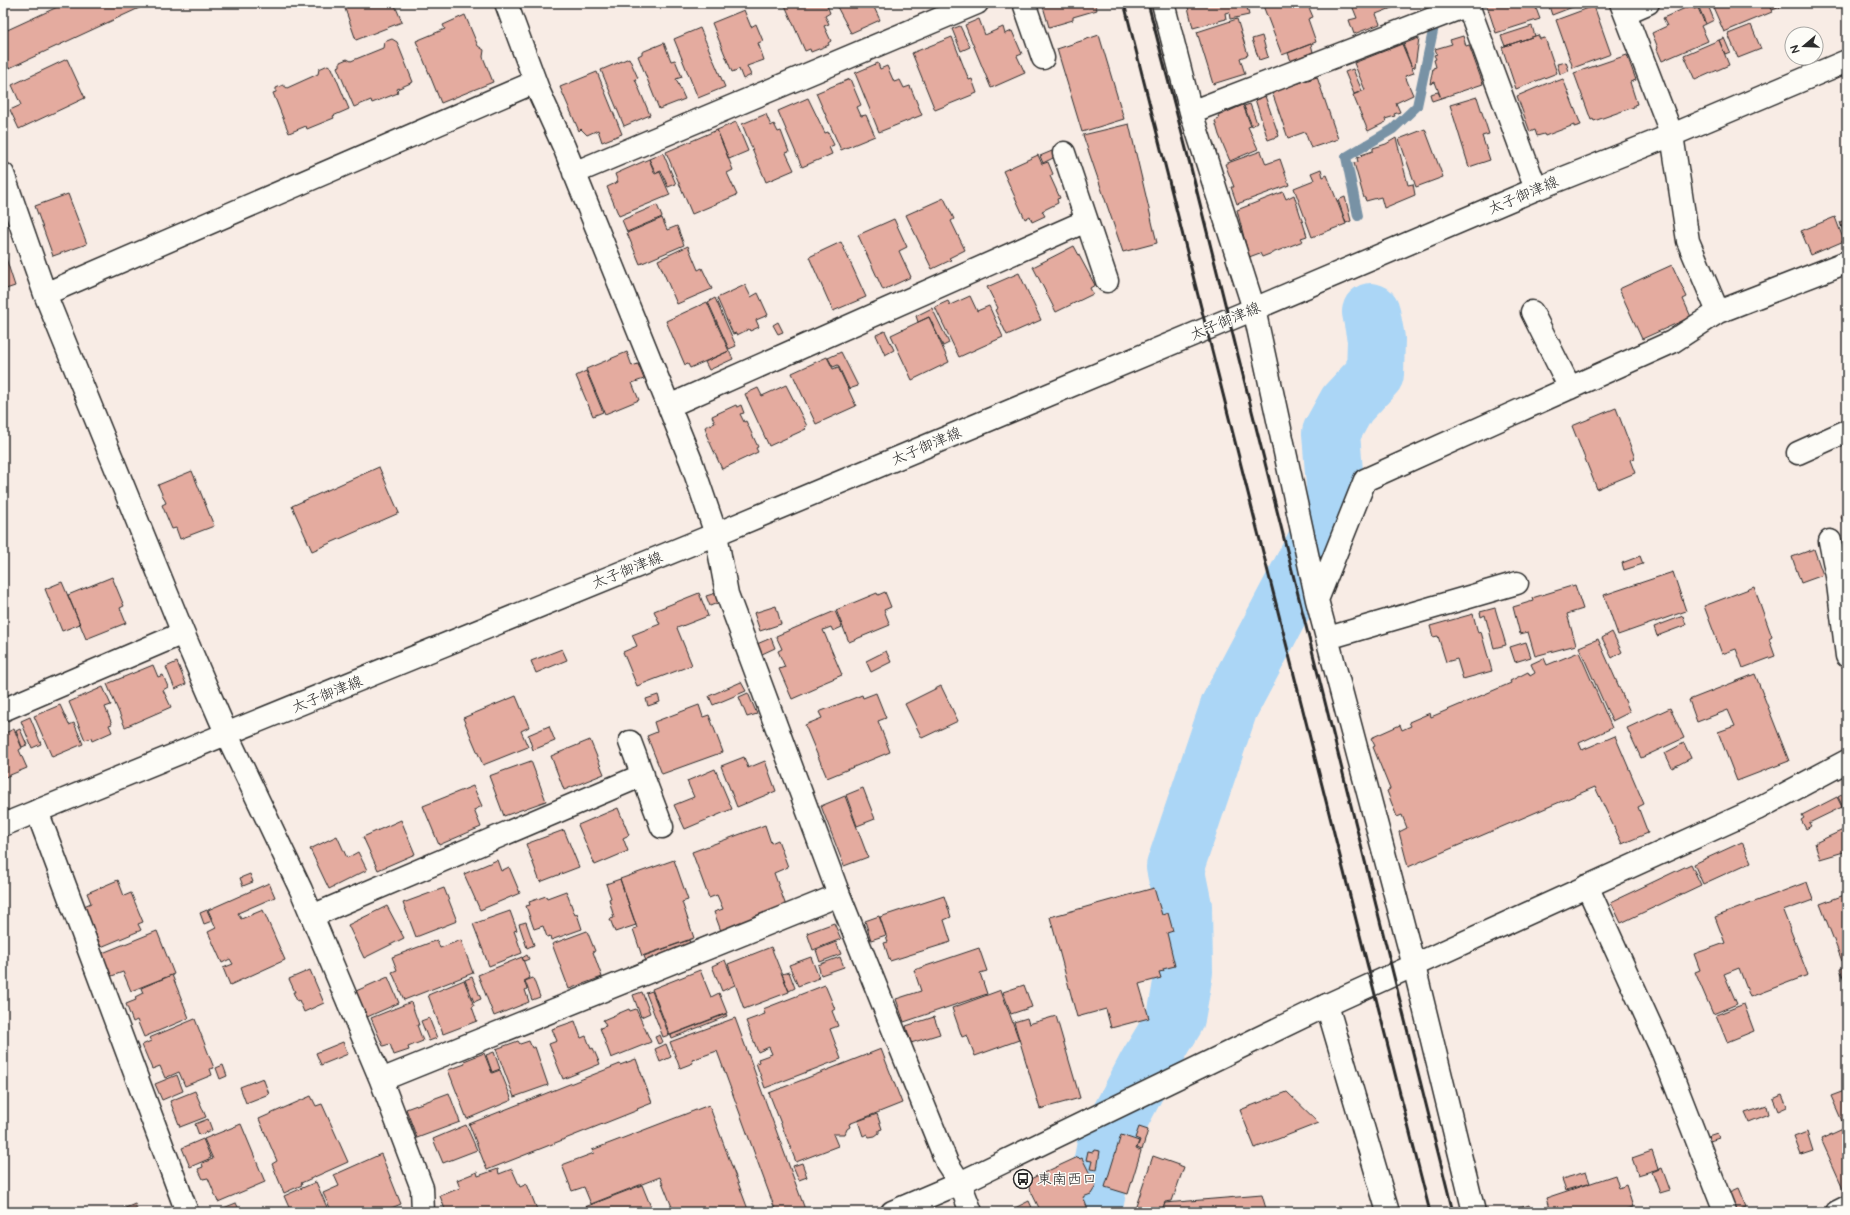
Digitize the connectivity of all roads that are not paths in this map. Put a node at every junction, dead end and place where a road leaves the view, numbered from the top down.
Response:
1 (506, 3) edge
2 (977, 3) edge
3 (1024, 3) edge
4 (1164, 3) edge
5 (1648, 3) edge
6 (1623, 8) edge
7 (1043, 58) dead end
8 (1847, 61) edge
9 (536, 82) junction
10 (1191, 112) junction
11 (1672, 135) junction
12 (1064, 153) dead end
13 (574, 173) junction
14 (3, 174) edge
15 (1536, 189) junction
16 (1086, 222) junction
17 (1847, 262) edge
18 (1107, 281) dead end
19 (44, 294) junction
20 (1254, 309) junction
21 (1532, 312) dead end
22 (1718, 312) junction
23 (1570, 388) junction
24 (669, 406) junction
25 (1847, 431) edge
26 (1798, 453) dead end
27 (716, 534) junction
28 (1830, 541) dead end
29 (1842, 574) edge
30 (1517, 583) dead end
31 (1317, 600) junction
32 (183, 633) junction
33 (1328, 638) junction
34 (1847, 656) edge
35 (3, 710) edge
36 (227, 735) junction
37 (630, 742) dead end
38 (1847, 761) edge
39 (643, 775) junction
40 (37, 811) junction
41 (3, 825) edge
42 (662, 827) dead end
43 (1587, 886) junction
44 (839, 895) junction
45 (312, 916) junction
46 (1414, 966) junction
47 (1328, 1005) junction
48 (381, 1080) junction
49 (960, 1183) junction
50 (1847, 1207) edge
51 (187, 1212) edge
52 (423, 1212) edge
53 (892, 1212) edge
54 (970, 1212) edge
55 (1388, 1212) edge
56 (1474, 1212) edge
57 (1725, 1212) edge
58 (1837, 1212) edge

1 - 9 street
2 - 13 street
3 - 7 street
4 - 10 street
5 - 6 street
6 - 11 street
8 - 11 street, 太子御津線
9 - 13 street
9 - 19 street
10 - 15 street
10 - 20 street
11 - 15 street, 太子御津線
11 - 22 street
12 - 16 street
13 - 24 street
14 - 19 street
15 - 20 street, 太子御津線
16 - 18 street
16 - 24 street
17 - 22 street
19 - 32 street
20 - 27 street, 太子御津線
20 - 31 street
21 - 23 street
22 - 23 street
23 - 31 street
24 - 27 street
25 - 26 street
27 - 36 street, 太子御津線
27 - 44 street
28 - 29 street
29 - 34 street
30 - 33 street
31 - 33 street
32 - 35 street
32 - 36 street
33 - 46 street
36 - 40 street, 太子御津線
36 - 45 street
37 - 39 street
38 - 43 street
39 - 42 street
39 - 45 street
40 - 41 street, 太子御津線
40 - 51 street
43 - 46 street
43 - 57 street
44 - 48 street
44 - 49 street
45 - 48 street
46 - 47 street
46 - 56 street
47 - 49 street
47 - 55 street
48 - 52 street
49 - 53 street
49 - 54 street
50 - 58 street

